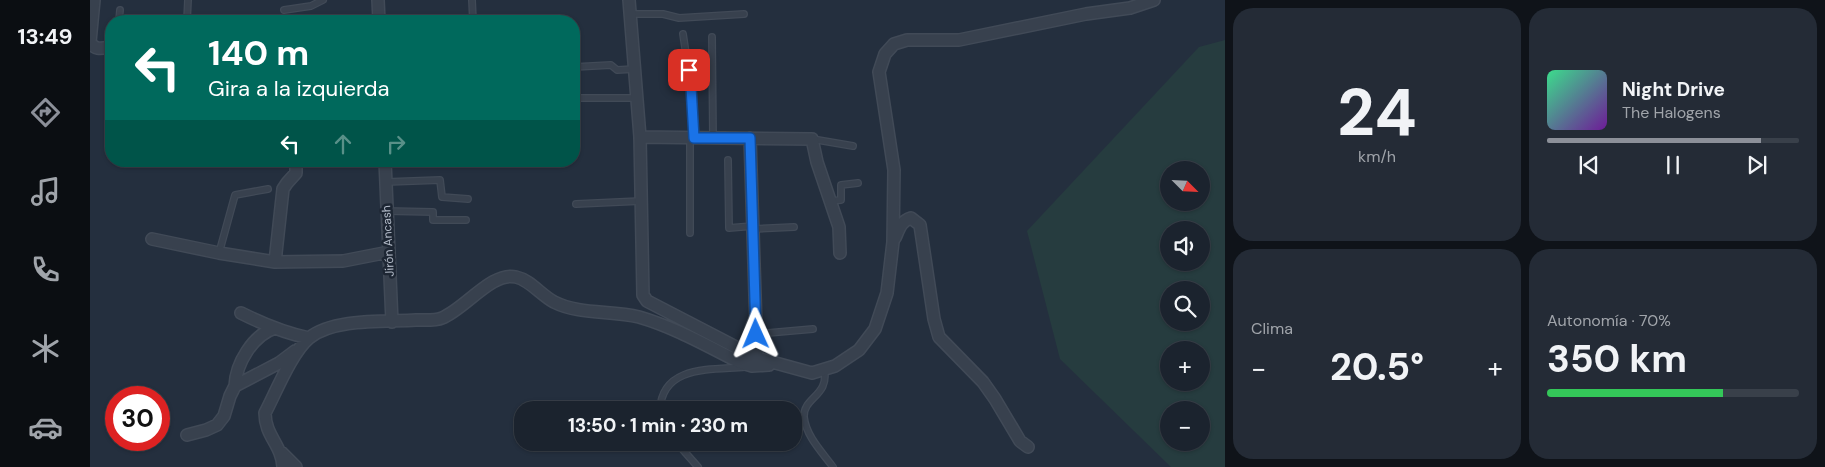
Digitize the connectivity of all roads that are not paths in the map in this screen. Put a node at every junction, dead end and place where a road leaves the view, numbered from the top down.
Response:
1 (94, 0) edge
2 (188, 0) edge
3 (323, 0) edge
4 (378, 0) edge
5 (472, 0) edge
6 (628, 0) edge
7 (1154, 0) edge
8 (120, 10) dead end
9 (284, 10) dead end
10 (630, 14) junction
11 (744, 14) dead end
12 (120, 15) edge
13 (187, 15) edge
14 (379, 15) edge
15 (473, 15) edge
16 (683, 34) dead end
17 (712, 37) dead end
18 (105, 48) edge
19 (580, 67) edge
20 (634, 69) junction
21 (580, 98) edge
22 (637, 98) junction
23 (640, 137) junction
24 (692, 138) junction
25 (713, 138) junction
26 (750, 138) junction
27 (812, 140) junction
28 (854, 146) dead end
29 (728, 160) dead end
30 (296, 167) edge
31 (385, 167) edge
32 (386, 182) junction
33 (858, 184) dead end
34 (268, 189) dead end
35 (468, 199) dead end
36 (642, 201) junction
37 (830, 201) junction
38 (576, 204) dead end
39 (387, 211) junction
40 (466, 220) dead end
41 (794, 227) dead end
42 (753, 228) junction
43 (690, 234) dead end
44 (152, 239) dead end
45 (893, 242) junction
46 (389, 252) junction
47 (219, 253) junction
48 (840, 253) dead end
49 (275, 262) junction
50 (241, 313) dead end
51 (392, 322) junction
52 (275, 328) junction
53 (813, 329) dead end
54 (756, 334) junction
55 (308, 338) junction
56 (300, 347) junction
57 (754, 362) junction
58 (824, 369) junction
59 (235, 386) junction
60 (661, 401) edge
61 (187, 435) dead end
62 (1028, 446) dead end
63 (684, 451) edge
64 (282, 452) junction
65 (283, 467) edge
66 (296, 467) edge
67 (698, 467) edge
68 (833, 467) edge

1 - 18 street
2 - 13 lane
3 - 9 lane
4 - 14 street
5 - 15 lane
6 - 10 street
7 - 45 street
8 - 12 lane
10 - 11 lane
10 - 20 street
16 - 24 lane
17 - 25 lane
19 - 20 lane
20 - 22 street
21 - 22 lane
22 - 23 street
23 - 24 street
23 - 36 street
24 - 25 street
24 - 43 lane
25 - 26 street
26 - 27 street
26 - 42 street
27 - 28 lane
27 - 37 street
29 - 42 lane
30 - 49 street
31 - 32 street, Jirón Ancash
32 - 35 lane
32 - 39 street, Jirón Ancash
33 - 37 lane
34 - 47 lane
36 - 38 lane
36 - 57 street
37 - 48 street
39 - 40 lane
39 - 46 street, Jirón Ancash
41 - 42 lane
42 - 54 street
44 - 47 street
45 - 58 street
45 - 62 street
46 - 49 street
46 - 51 street, Jirón Ancash
47 - 49 street
50 - 52 street
51 - 55 street
51 - 57 street
52 - 55 street
52 - 59 street
53 - 54 lane
54 - 57 street
55 - 56 street
56 - 59 street
56 - 64 street
57 - 58 street
57 - 60 lane
58 - 68 lane
59 - 61 street
63 - 67 lane
64 - 65 street
64 - 66 street

